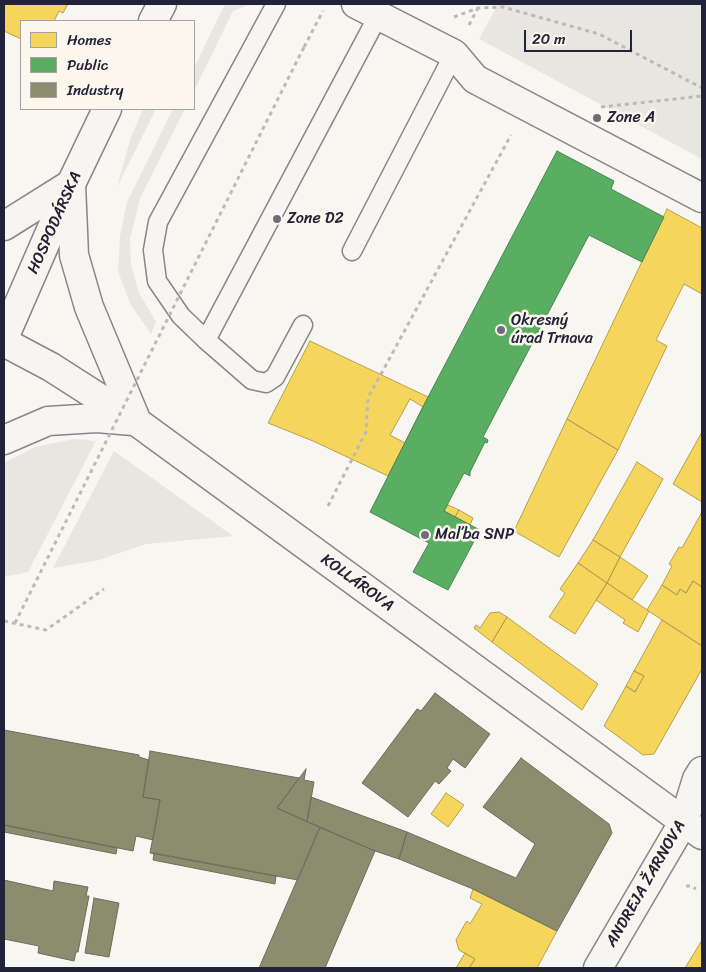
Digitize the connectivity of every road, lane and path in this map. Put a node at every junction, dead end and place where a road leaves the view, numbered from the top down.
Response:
1 (162, 4) edge
2 (276, 4) edge
3 (327, 4) edge
4 (480, 4) edge
5 (478, 8) junction
6 (367, 10) edge
7 (453, 17) dead end
8 (154, 20) edge
9 (467, 30) dead end
10 (454, 54) junction
11 (702, 88) edge
12 (702, 96) edge
13 (594, 108) dead end
14 (108, 110) edge
15 (512, 132) dead end
16 (71, 184) junction
17 (702, 198) edge
18 (4, 226) edge
19 (352, 251) dead end
20 (303, 325) dead end
21 (4, 340) edge
22 (206, 340) junction
23 (137, 422) junction
24 (4, 440) edge
25 (328, 506) dead end
26 (104, 589) dead end
27 (4, 621) edge
28 (15, 623) junction
29 (702, 771) edge
30 (693, 828) edge
31 (686, 886) dead end
32 (696, 889) dead end
33 (598, 968) edge

1 - 8 street
2 - 22 lane
3 - 28 path, bridge
4 - 5 path
5 - 7 path
5 - 9 path
5 - 11 path
6 - 10 street
6 - 22 lane
10 - 17 street
10 - 19 lane
12 - 13 path
14 - 16 street, HOSPODÁRSKA
15 - 25 path
16 - 18 street
16 - 21 street, HOSPODÁRSKA
16 - 23 street
20 - 22 lane
21 - 23 street, KOLLÁROVA
23 - 24 street
23 - 30 street, KOLLÁROVA
26 - 28 path
27 - 28 path
29 - 30 street, ANDREJA ŽARNOVA
30 - 33 street, ANDREJA ŽARNOVA
31 - 32 path

